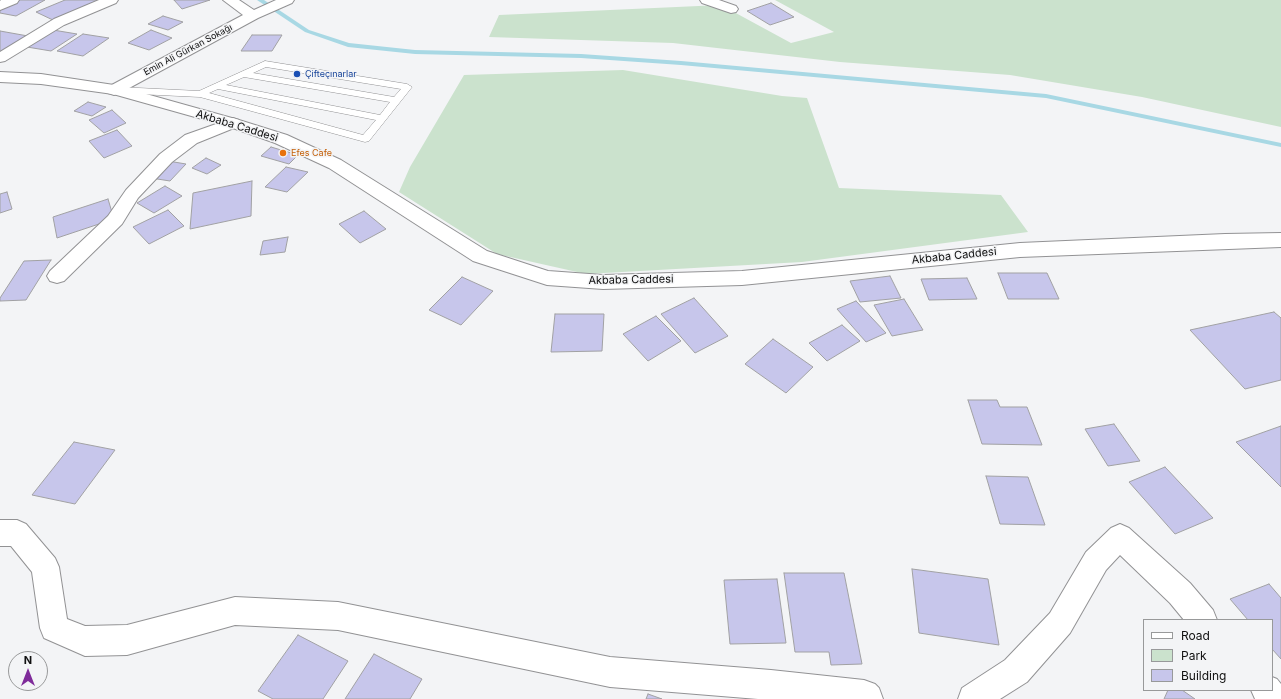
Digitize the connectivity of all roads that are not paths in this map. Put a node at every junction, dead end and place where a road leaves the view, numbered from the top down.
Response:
1 (12, 0) edge
2 (111, 0) edge
3 (230, 0) edge
4 (287, 0) edge
5 (707, 0) edge
6 (0, 6) edge
7 (731, 9) dead end
8 (258, 13) junction
9 (0, 58) edge
10 (242, 74) junction
11 (0, 77) edge
12 (216, 86) junction
13 (114, 90) junction
14 (200, 94) junction
15 (397, 100) junction
16 (382, 118) junction
17 (233, 123) junction
18 (1281, 240) edge
19 (57, 276) dead end
20 (0, 533) edge
21 (1203, 619) edge
22 (1267, 691) edge
23 (868, 699) edge
24 (973, 699) edge
25 (1274, 699) edge

1 - 6 street
2 - 9 street
3 - 8 street
4 - 8 street, Emin Ali Gürkan Sokağı
5 - 7 street
8 - 13 street, Emin Ali Gürkan Sokağı
10 - 12 lane
10 - 15 lane
10 - 15 lane
11 - 13 street, Akbaba Caddesi
12 - 14 lane
12 - 16 lane
13 - 14 lane
13 - 17 street, Akbaba Caddesi
14 - 16 lane
15 - 16 lane
17 - 18 street, Akbaba Caddesi
17 - 19 street
20 - 23 street
21 - 24 street
22 - 25 street

